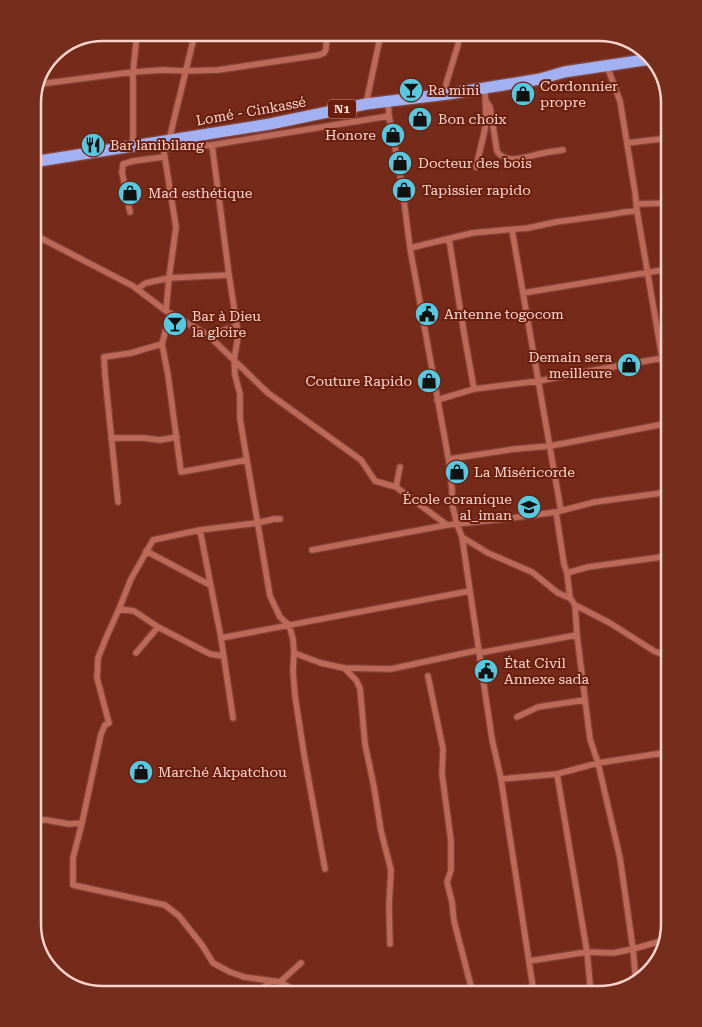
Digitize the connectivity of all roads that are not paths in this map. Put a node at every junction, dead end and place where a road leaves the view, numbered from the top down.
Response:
1 (135, 41) edge
2 (193, 41) edge
3 (326, 41) edge
4 (379, 41) edge
5 (458, 41) edge
6 (644, 60) edge
7 (607, 66) junction
8 (133, 72) junction
9 (185, 72) junction
10 (45, 83) edge
11 (485, 88) junction
12 (448, 94) junction
13 (486, 100) junction
14 (388, 101) junction
15 (366, 104) junction
16 (389, 116) junction
17 (270, 124) junction
18 (266, 136) junction
19 (661, 139) edge
20 (165, 143) junction
21 (627, 143) junction
22 (212, 145) junction
23 (133, 146) junction
24 (563, 150) dead end
25 (164, 157) junction
26 (41, 161) edge
27 (476, 167) dead end
28 (661, 203) edge
29 (636, 204) junction
30 (130, 212) dead end
31 (637, 212) junction
32 (512, 230) junction
33 (41, 238) edge
34 (449, 239) junction
35 (410, 248) junction
36 (661, 270) edge
37 (648, 272) junction
38 (229, 275) junction
39 (169, 278) junction
40 (137, 289) junction
41 (523, 293) junction
42 (168, 313) junction
43 (237, 326) junction
44 (208, 335) junction
45 (162, 344) junction
46 (661, 347) edge
47 (661, 358) edge
48 (234, 360) junction
49 (539, 381) junction
50 (474, 388) junction
51 (438, 400) junction
52 (661, 425) edge
53 (176, 437) junction
54 (111, 438) junction
55 (550, 446) junction
56 (448, 459) junction
57 (247, 460) junction
58 (400, 467) dead end
59 (396, 487) junction
60 (661, 493) edge
61 (118, 502) dead end
62 (558, 511) junction
63 (280, 519) dead end
64 (257, 523) junction
65 (447, 524) junction
66 (457, 524) junction
67 (200, 530) junction
68 (462, 537) junction
69 (312, 550) dead end
70 (146, 552) junction
71 (661, 557) edge
72 (567, 573) junction
73 (210, 585) junction
74 (470, 591) junction
75 (570, 598) junction
76 (575, 606) junction
77 (119, 609) junction
78 (289, 625) junction
79 (158, 627) junction
80 (577, 635) junction
81 (220, 638) junction
82 (479, 652) junction
83 (136, 653) dead end
84 (294, 653) junction
85 (661, 654) edge
86 (223, 656) junction
87 (344, 668) junction
88 (428, 676) dead end
89 (585, 700) junction
90 (518, 717) dead end
91 (233, 718) dead end
92 (661, 753) edge
93 (598, 763) junction
94 (557, 774) junction
95 (501, 779) junction
96 (41, 820) edge
97 (82, 823) junction
98 (325, 868) dead end
99 (658, 942) edge
100 (390, 944) dead end
101 (633, 950) junction
102 (587, 952) junction
103 (529, 961) junction
104 (300, 963) dead end
105 (635, 974) edge
106 (270, 981) junction
107 (280, 982) junction
108 (265, 986) edge
109 (287, 986) edge
110 (471, 986) edge
111 (533, 986) edge
112 (591, 986) edge

1 - 8 street
2 - 9 street
3 - 9 street
4 - 15 street
5 - 12 street
6 - 7 highway, Lomé - Cinkassé / N1
7 - 11 highway, Lomé - Cinkassé / N1
7 - 21 street
8 - 9 street
8 - 10 street
8 - 23 street
9 - 20 street
11 - 12 highway, Lomé - Cinkassé / N1
11 - 13 street
12 - 14 highway, Lomé - Cinkassé / N1
13 - 24 street
13 - 27 street
14 - 15 highway, Lomé - Cinkassé / N1
14 - 16 street
15 - 17 highway, Lomé - Cinkassé / N1
16 - 18 street
16 - 35 street
17 - 18 street
17 - 20 highway, Lomé - Cinkassé / N1
18 - 22 street
19 - 21 street
20 - 22 street
20 - 23 highway, Lomé - Cinkassé / N1
20 - 25 street
21 - 29 street
22 - 38 street
23 - 26 highway, Lomé - Cinkassé / N1
25 - 30 street
25 - 39 street
28 - 29 street
29 - 31 street
31 - 32 street
31 - 37 street
32 - 34 street
32 - 41 street
33 - 40 street
34 - 35 street
34 - 50 street
35 - 51 street
36 - 37 street
37 - 41 street
37 - 46 street
38 - 39 street
38 - 43 street
39 - 40 street
39 - 42 street
40 - 42 street
41 - 49 street
42 - 44 street
42 - 45 street
43 - 44 street
43 - 48 street
44 - 48 street
45 - 53 street
45 - 54 street
47 - 49 street
48 - 57 street
48 - 59 street
49 - 50 street
49 - 55 street
50 - 51 street
51 - 56 street
52 - 55 street
53 - 54 street
53 - 57 street
54 - 61 street
55 - 56 street
55 - 62 street
56 - 66 street
57 - 64 street
58 - 59 street
59 - 65 street
60 - 62 street
62 - 66 street
62 - 72 street
63 - 64 street
64 - 67 street
64 - 78 street
65 - 66 street
65 - 69 street
66 - 68 street
67 - 70 street
67 - 73 street
68 - 74 street
68 - 75 street
70 - 73 street
70 - 77 street
71 - 72 street
72 - 75 street
73 - 81 street
74 - 78 street
74 - 82 street
75 - 76 street
76 - 80 street
76 - 85 street
77 - 79 street
77 - 97 street
78 - 81 street
78 - 84 street
79 - 83 street
79 - 86 street
80 - 82 street
80 - 89 street
81 - 86 street
82 - 87 street
82 - 95 street
84 - 87 street
84 - 98 street
86 - 91 street
87 - 100 street
88 - 110 street
89 - 90 street
89 - 93 street
92 - 93 street
93 - 94 street
93 - 101 street
94 - 95 street
94 - 102 street
95 - 103 street
96 - 97 street
97 - 106 street
99 - 101 street
101 - 102 street
101 - 105 street
102 - 103 street
102 - 112 street
103 - 111 street
104 - 107 street
106 - 107 street
106 - 108 street
107 - 109 street

